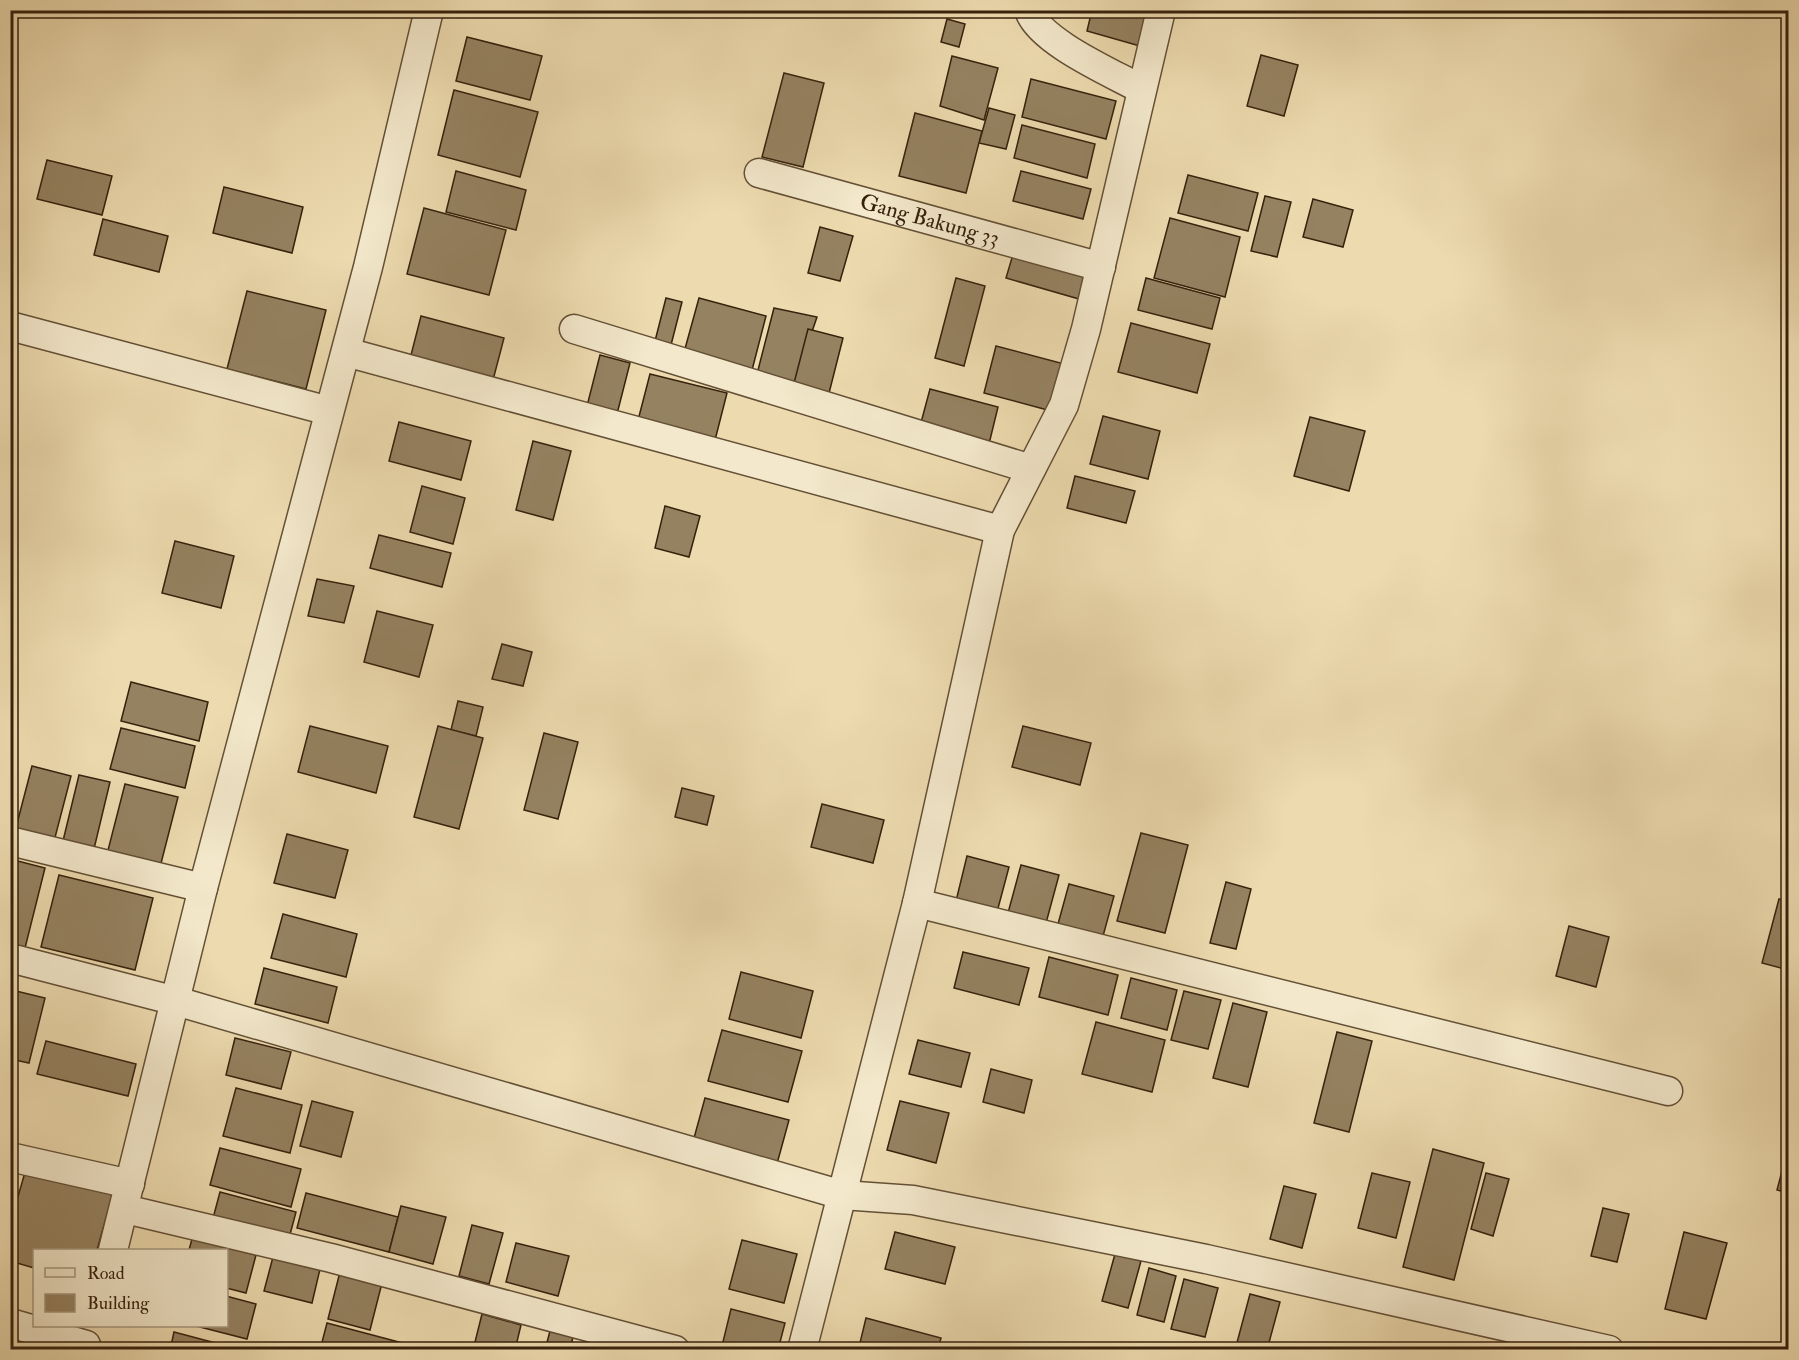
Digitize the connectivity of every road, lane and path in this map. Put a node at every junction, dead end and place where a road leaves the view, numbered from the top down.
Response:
1 (429, 10) edge
2 (1029, 10) edge
3 (1161, 10) edge
4 (1141, 89) junction
5 (759, 173) dead end
6 (1101, 267) junction
7 (10, 326) edge
8 (574, 329) dead end
9 (346, 352) junction
10 (329, 411) junction
11 (1031, 469) junction
12 (1000, 530) junction
13 (10, 841) edge
14 (203, 888) junction
15 (917, 903) junction
16 (10, 958) edge
17 (176, 1001) junction
18 (1668, 1090) dead end
19 (10, 1157) edge
20 (842, 1195) junction
21 (127, 1196) junction
22 (114, 1249) edge
23 (10, 1323) edge
24 (87, 1340) edge
25 (675, 1350) edge
26 (802, 1350) edge
27 (1609, 1350) edge

1 - 9 street
2 - 4 street
3 - 4 street
4 - 6 street
5 - 6 street, Gang Bakung 33
6 - 11 street
7 - 10 street
8 - 11 street
9 - 10 street
9 - 12 street
10 - 14 street
11 - 12 street
12 - 15 street
13 - 14 street
14 - 17 street
15 - 18 street
15 - 20 street
16 - 17 street
17 - 20 street
17 - 21 street
19 - 21 street
20 - 26 street
20 - 27 street
21 - 22 street
21 - 25 street
23 - 24 street

